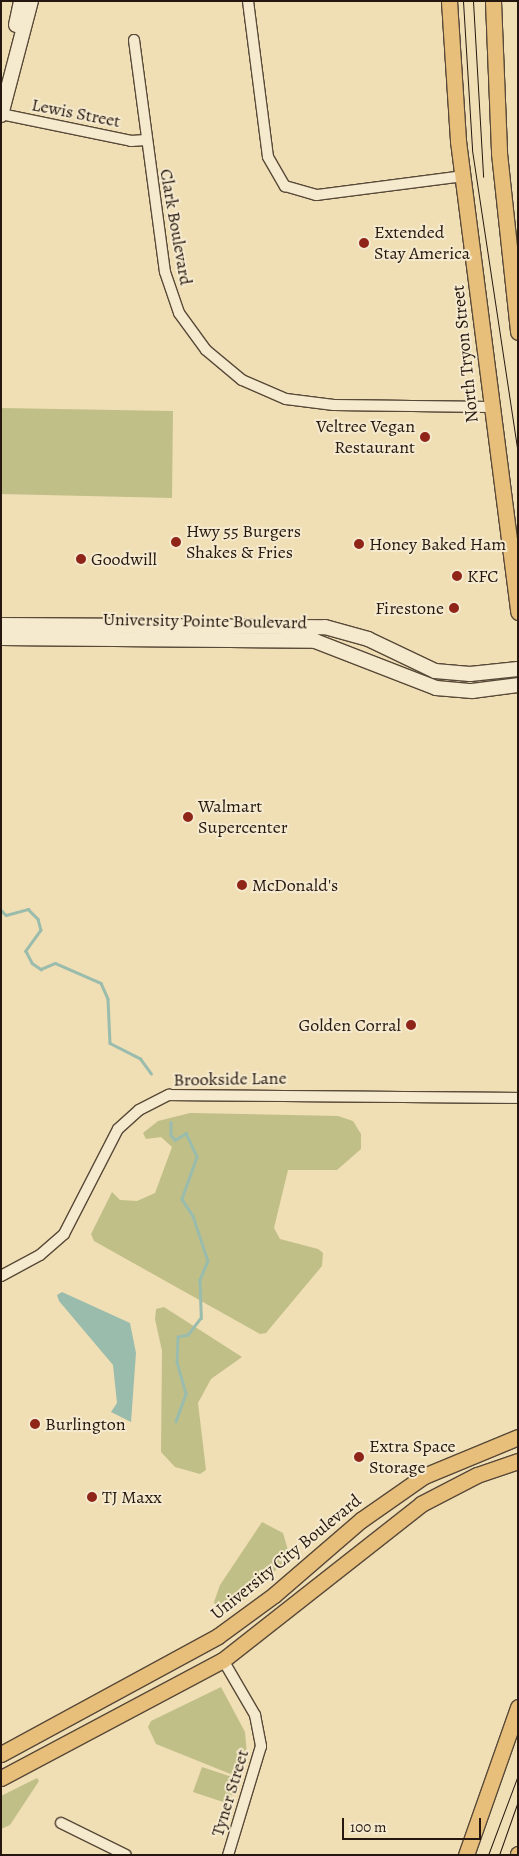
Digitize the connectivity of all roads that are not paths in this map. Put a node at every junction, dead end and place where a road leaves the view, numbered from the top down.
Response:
1 (21, 1) edge
2 (31, 1) edge
3 (248, 1) edge
4 (449, 1) edge
5 (493, 1) edge
6 (134, 40) dead end
7 (1, 87) edge
8 (1, 114) edge
9 (146, 140) junction
10 (463, 176) junction
11 (511, 223) edge
12 (518, 332) edge
13 (490, 407) junction
14 (518, 612) edge
15 (1, 625) edge
16 (1, 638) edge
17 (518, 669) edge
18 (518, 685) edge
19 (518, 1098) edge
20 (1, 1276) edge
21 (518, 1437) edge
22 (518, 1463) edge
23 (223, 1660) junction
24 (518, 1707) edge
25 (1, 1754) edge
26 (1, 1778) edge
27 (60, 1823) dead end
28 (126, 1855) edge
29 (228, 1855) edge
30 (466, 1855) edge

1 - 7 street
2 - 8 street
3 - 10 street
4 - 10 main road, North Tryon Street
5 - 11 main road
6 - 9 street, Clark Boulevard
8 - 9 street, Lewis Street
9 - 13 street, Clark Boulevard
10 - 13 main road, North Tryon Street
11 - 12 main road
13 - 14 main road, North Tryon Street
15 - 17 street, University Pointe Boulevard
16 - 18 street, University Pointe Boulevard
19 - 20 street, Brookside Lane
21 - 25 main road, University City Boulevard
22 - 23 main road
23 - 26 main road
23 - 29 street, Tyner Street
24 - 30 main road
27 - 28 street

